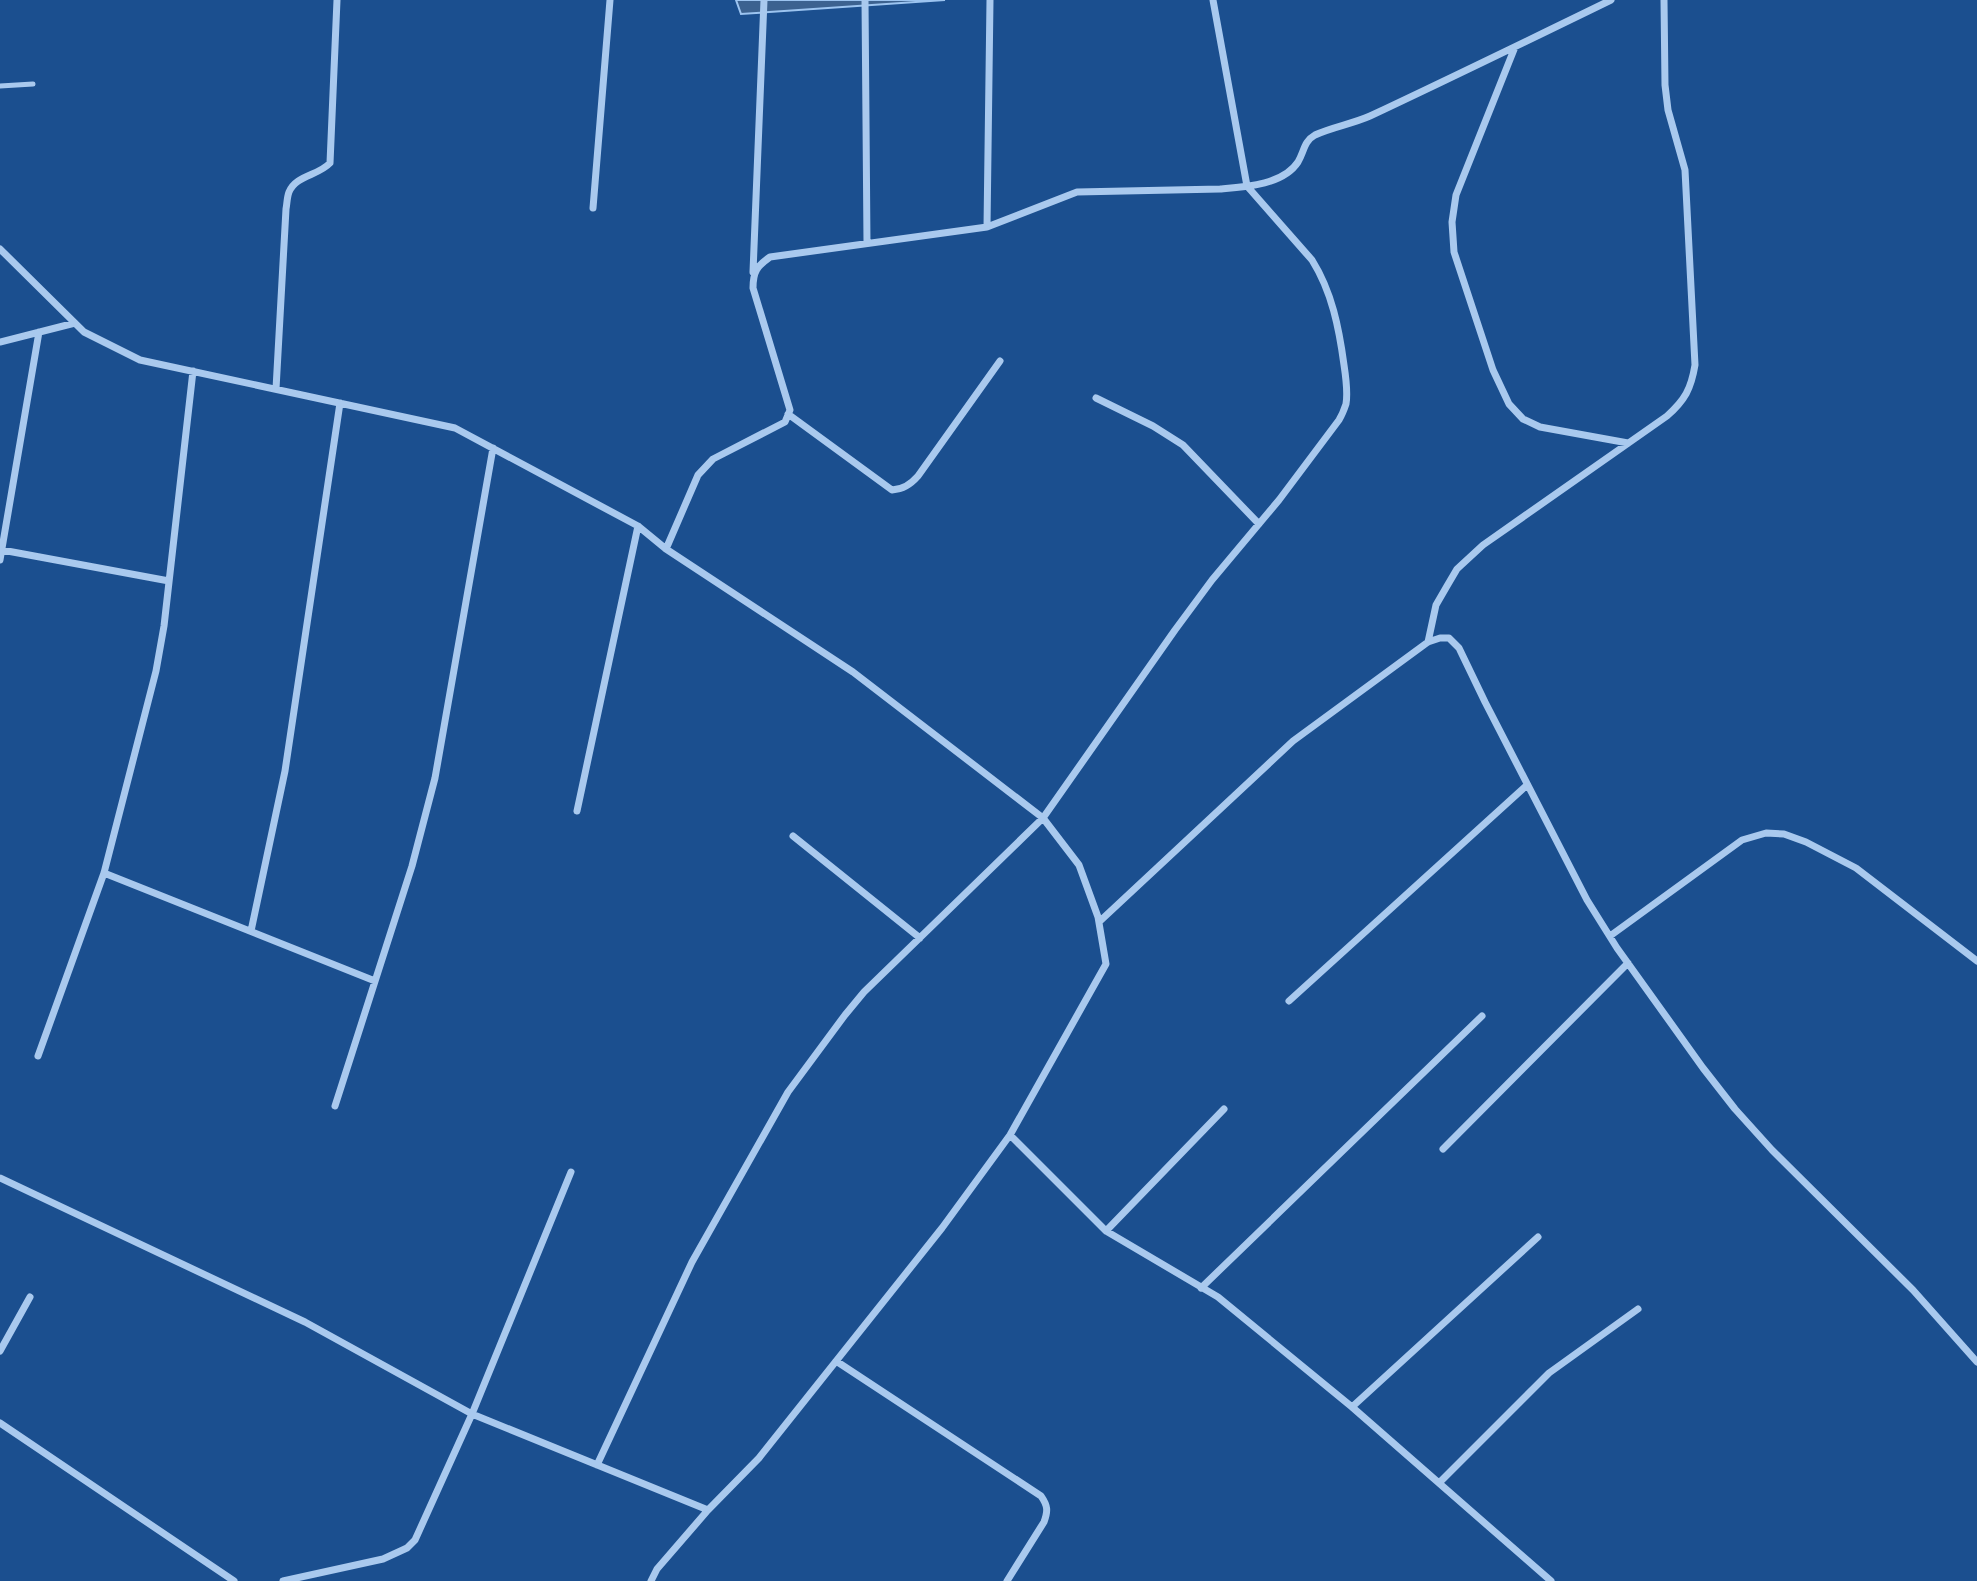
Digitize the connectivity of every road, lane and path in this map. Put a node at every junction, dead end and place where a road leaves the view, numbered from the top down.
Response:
1 (337, 0) edge
2 (610, 0) edge
3 (764, 0) edge
4 (865, 0) edge
5 (990, 0) edge
6 (1213, 0) edge
7 (1611, 0) edge
8 (1664, 0) edge
9 (1515, 47) junction
10 (33, 84) dead end
11 (0, 86) edge
12 (1247, 186) junction
13 (593, 208) dead end
14 (987, 227) junction
15 (867, 243) junction
16 (0, 249) edge
17 (753, 275) junction
18 (75, 323) junction
19 (39, 332) junction
20 (0, 342) edge
21 (1000, 361) dead end
22 (193, 370) junction
23 (276, 389) junction
24 (1096, 398) dead end
25 (340, 402) junction
26 (788, 414) junction
27 (1628, 443) junction
28 (493, 448) junction
29 (1259, 524) junction
30 (638, 527) junction
31 (666, 548) junction
32 (2, 550) edge
33 (0, 559) edge
34 (169, 581) junction
35 (1427, 642) junction
36 (1527, 785) junction
37 (577, 811) dead end
38 (1043, 818) junction
39 (793, 836) dead end
40 (104, 873) junction
41 (1099, 922) junction
42 (251, 931) junction
43 (1610, 936) junction
44 (920, 938) junction
45 (1977, 961) edge
46 (1628, 963) junction
47 (375, 981) junction
48 (1289, 1001) dead end
49 (1482, 1016) dead end
50 (38, 1056) dead end
51 (335, 1106) dead end
52 (1224, 1110) dead end
53 (1010, 1135) junction
54 (1443, 1149) dead end
55 (570, 1172) dead end
56 (0, 1178) edge
57 (1106, 1231) junction
58 (1538, 1237) dead end
59 (1201, 1288) junction
60 (30, 1297) dead end
61 (1638, 1309) dead end
62 (0, 1351) edge
63 (836, 1361) junction
64 (1977, 1362) edge
65 (1352, 1407) junction
66 (472, 1414) junction
67 (0, 1423) edge
68 (597, 1465) junction
69 (1440, 1482) junction
70 (708, 1510) junction
71 (234, 1581) edge
72 (283, 1581) edge
73 (651, 1581) edge
74 (1007, 1581) edge
75 (1551, 1581) edge

1 - 23 street
2 - 13 street
3 - 17 street
4 - 15 street
5 - 14 street
6 - 12 street
7 - 9 street
8 - 27 street
9 - 12 street
9 - 27 street
10 - 11 lane
12 - 14 street
12 - 29 street
14 - 15 street
15 - 17 street
16 - 18 street
17 - 26 street
18 - 19 street
18 - 22 street
19 - 20 street
19 - 32 street
21 - 26 street
22 - 23 street
22 - 34 street
23 - 25 street
24 - 29 street
25 - 28 street
25 - 42 street
26 - 31 street
27 - 35 street
28 - 30 street
28 - 47 street
29 - 38 street
30 - 31 street
30 - 37 street
31 - 38 street
32 - 33 street
32 - 34 street
34 - 40 street
35 - 36 street
35 - 41 street
36 - 43 street
36 - 48 street
38 - 41 street
38 - 44 street
39 - 44 street
40 - 42 street
40 - 50 street
41 - 53 street
42 - 47 street
43 - 45 street
43 - 46 street
44 - 68 street
46 - 54 street
46 - 64 street
47 - 51 street
49 - 59 street
52 - 57 street
53 - 57 street
53 - 63 street
55 - 66 street
56 - 66 street
57 - 59 street
58 - 65 street
59 - 65 street
60 - 62 street
61 - 69 street
63 - 70 street
63 - 74 street
65 - 69 street
66 - 68 street
66 - 72 street
67 - 71 street
68 - 70 street
69 - 75 street
70 - 73 street

